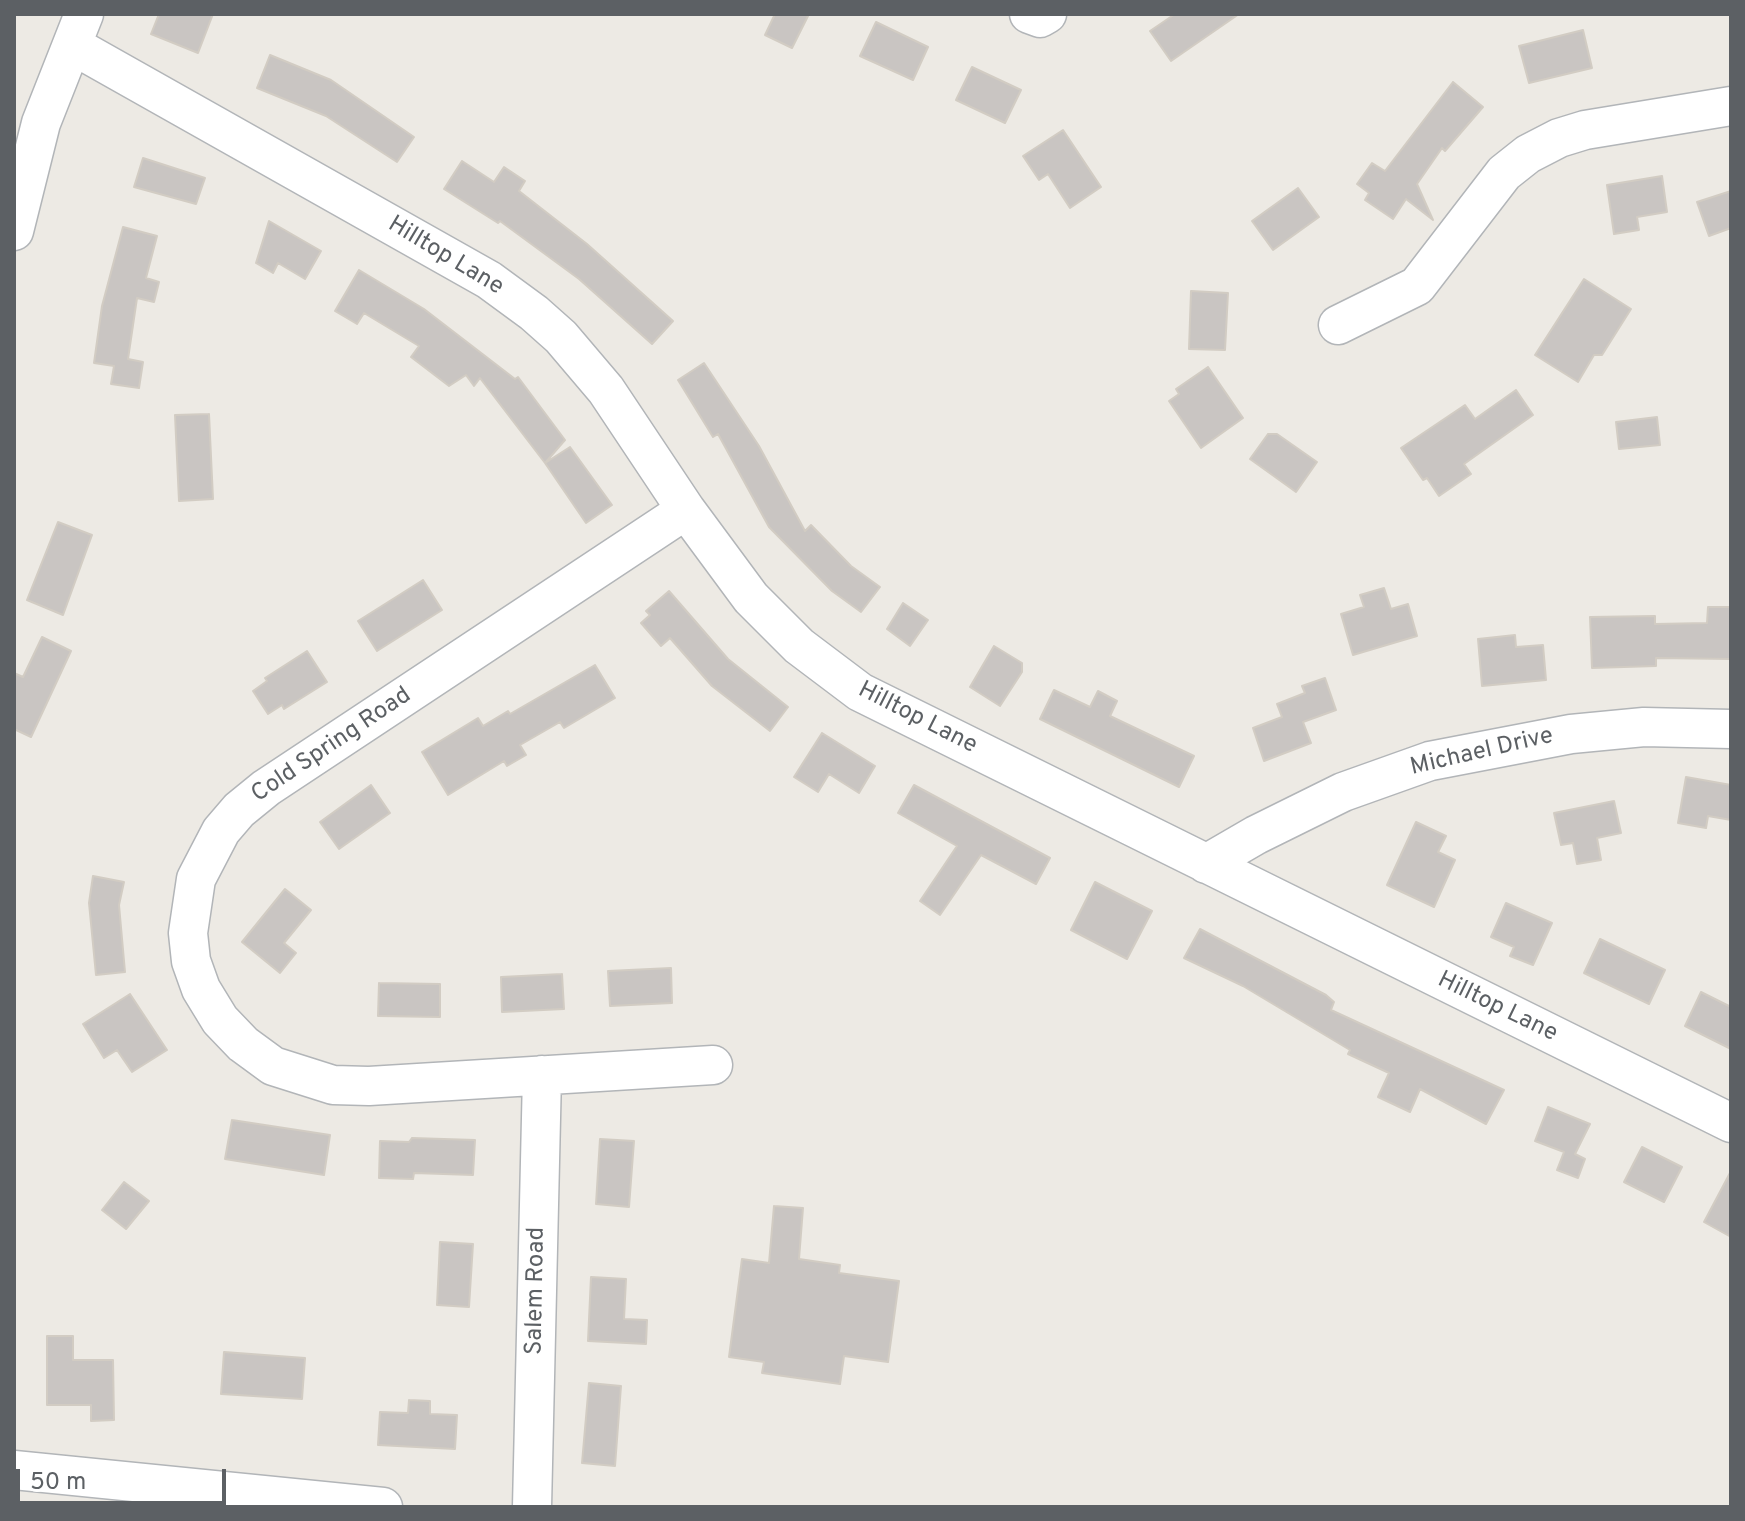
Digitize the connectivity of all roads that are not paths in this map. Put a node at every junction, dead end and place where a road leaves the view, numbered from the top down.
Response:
1 (78, 30) edge
2 (1731, 106) edge
3 (14, 231) edge
4 (1338, 325) dead end
5 (686, 510) junction
6 (1731, 729) edge
7 (1206, 864) junction
8 (713, 1065) dead end
9 (542, 1075) junction
10 (1731, 1123) edge
11 (14, 1470) edge
12 (383, 1507) edge
13 (532, 1507) edge

1 - 3 street
1 - 5 street, Hilltop Lane
2 - 4 street
5 - 7 street, Hilltop Lane
5 - 9 street, Cold Spring Road
6 - 7 street, Michael Drive
7 - 10 street, Hilltop Lane
8 - 9 street, Cold Spring Road
9 - 13 street, Salem Road
11 - 12 street

